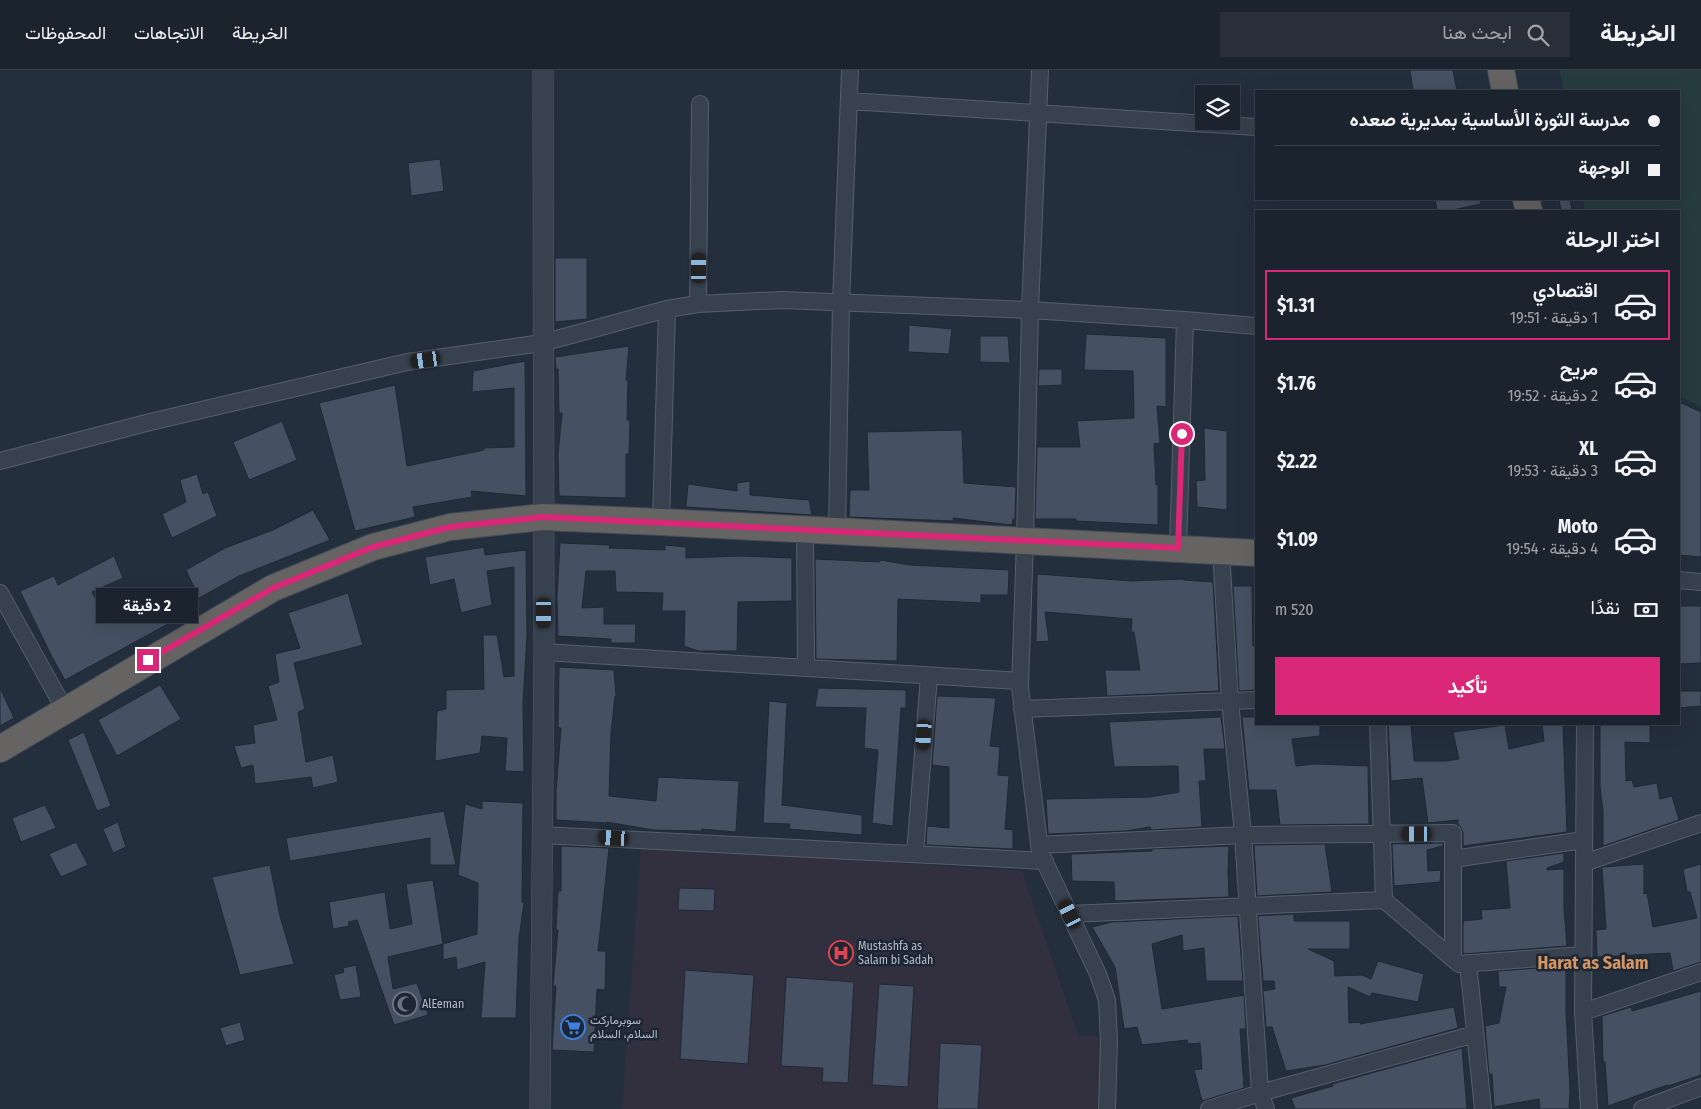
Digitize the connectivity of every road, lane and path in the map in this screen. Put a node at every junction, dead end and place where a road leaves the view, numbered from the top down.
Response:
1 (543, 70) edge
2 (850, 70) edge
3 (1040, 70) edge
4 (1501, 70) edge
5 (1518, 70) edge
6 (1505, 90) edge
7 (1522, 90) edge
8 (849, 101) junction
9 (700, 104) dead end
10 (1037, 113) junction
11 (1255, 127) edge
12 (841, 303) junction
13 (698, 304) junction
14 (667, 309) junction
15 (1030, 310) junction
16 (1185, 320) junction
17 (1255, 326) edge
18 (542, 343) junction
19 (0, 461) edge
20 (543, 517) junction
21 (661, 522) junction
22 (805, 529) junction
23 (837, 531) junction
24 (1025, 540) junction
25 (1178, 548) junction
26 (1221, 551) junction
27 (1255, 553) edge
28 (1680, 580) edge
29 (1701, 582) edge
30 (0, 593) edge
31 (544, 652) junction
32 (806, 668) junction
33 (928, 676) junction
34 (1020, 681) junction
35 (1255, 700) edge
36 (1230, 701) junction
37 (1022, 709) junction
38 (65, 710) junction
39 (1378, 725) edge
40 (1584, 725) edge
41 (0, 749) edge
42 (1701, 823) edge
43 (1382, 834) junction
44 (542, 835) junction
45 (1243, 835) junction
46 (1584, 840) junction
47 (1039, 845) junction
48 (915, 854) junction
49 (1453, 859) junction
50 (1044, 861) junction
51 (1584, 863) junction
52 (1384, 900) junction
53 (1248, 906) junction
54 (1070, 914) junction
55 (1583, 955) junction
56 (1461, 961) junction
57 (1701, 972) edge
58 (1583, 1012) junction
59 (1475, 1034) junction
60 (1701, 1087) edge
61 (1260, 1093) junction
62 (540, 1109) edge
63 (1107, 1109) edge
64 (1209, 1109) edge
65 (1266, 1109) edge
66 (1483, 1109) edge
67 (1589, 1109) edge
68 (1642, 1109) edge

1 - 18 street
2 - 8 street
3 - 10 street
4 - 6 highway
5 - 7 highway
8 - 10 street
8 - 12 street
9 - 13 street
10 - 11 street
10 - 15 street
12 - 13 street
12 - 15 street
12 - 23 street
13 - 14 street
14 - 18 street
14 - 21 street
15 - 16 street
15 - 24 street
16 - 17 street
16 - 25 street
18 - 19 street
18 - 20 street
20 - 21 highway
20 - 31 street
20 - 38 highway
21 - 22 highway
22 - 23 highway
22 - 32 street
23 - 24 highway
24 - 25 highway
24 - 34 street
25 - 26 highway
26 - 27 highway
26 - 36 street
28 - 29 street
30 - 38 street
31 - 32 street
31 - 44 street
32 - 33 street
33 - 34 street
33 - 48 street
34 - 37 street
35 - 36 street
36 - 37 street
36 - 45 street
37 - 47 street
38 - 41 highway
39 - 43 street
40 - 46 street
42 - 51 street
43 - 45 street
43 - 49 street
43 - 52 street
44 - 48 street
44 - 62 street
45 - 47 street
45 - 53 street
46 - 49 street
46 - 51 street
47 - 50 street
48 - 50 street
49 - 56 street
50 - 54 street
51 - 55 street
52 - 53 street
52 - 56 street
53 - 54 street
53 - 61 street
54 - 63 street
55 - 56 street
55 - 58 street
56 - 59 street
57 - 58 street
58 - 67 street
59 - 61 street
59 - 66 street
60 - 68 street
61 - 64 street
61 - 65 street

